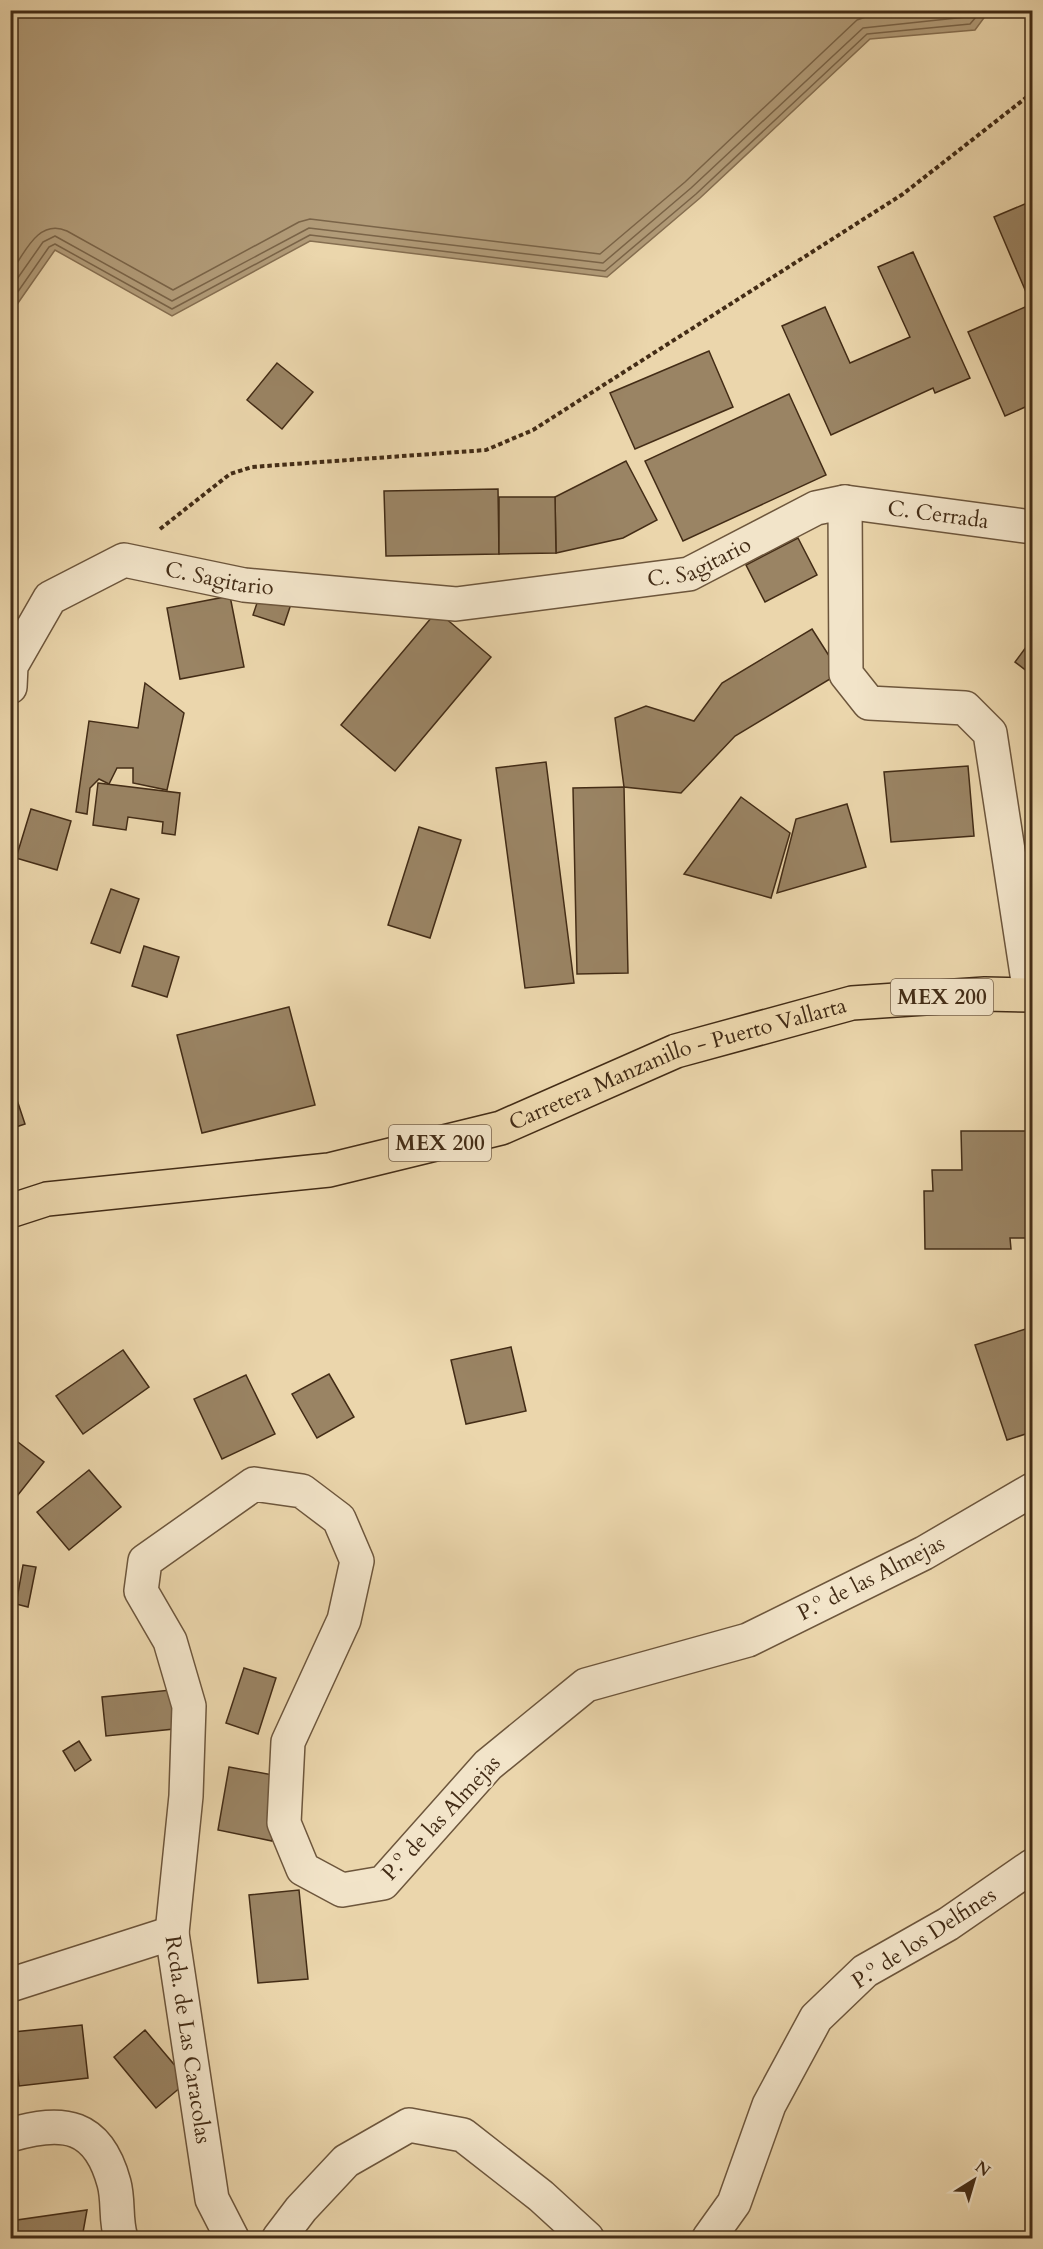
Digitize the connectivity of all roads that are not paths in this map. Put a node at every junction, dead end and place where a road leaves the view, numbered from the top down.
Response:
1 (845, 502) junction
2 (1032, 527) edge
3 (10, 687) edge
4 (1031, 994) edge
5 (10, 1211) edge
6 (1032, 1490) edge
7 (1032, 1866) edge
8 (172, 1933) junction
9 (10, 1984) edge
10 (10, 2135) edge
11 (121, 2238) edge
12 (232, 2238) edge
13 (279, 2238) edge
14 (587, 2238) edge
15 (709, 2238) edge

1 - 2 street, C. Cerrada
1 - 3 street, C. Sagitario
1 - 4 street
4 - 5 highway, Carretera Manzanillo - Puerto Vallarta / MEX 200
6 - 8 street, P.º de las Almejas
7 - 15 street, P.º de los Delfines
8 - 9 street, Rcda. de Las Caracolas
8 - 12 street, Rcda. de Las Caracolas
10 - 11 street
13 - 14 street

